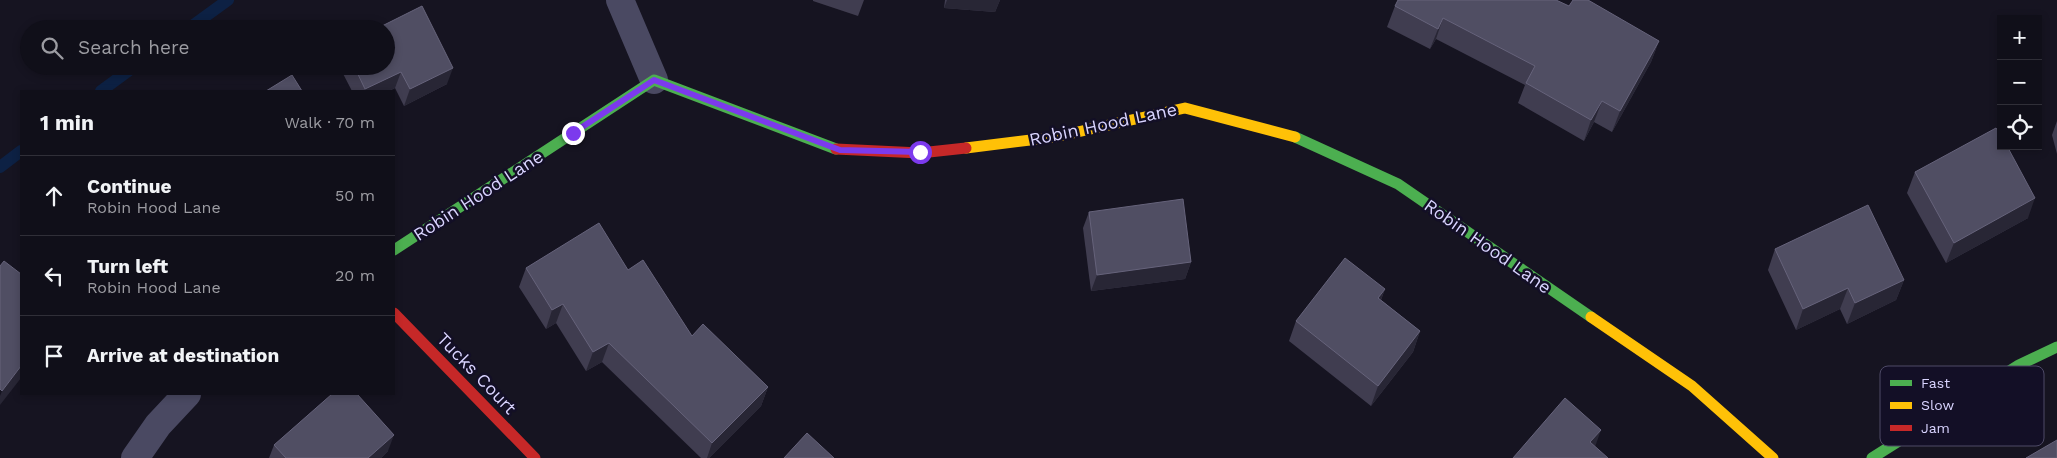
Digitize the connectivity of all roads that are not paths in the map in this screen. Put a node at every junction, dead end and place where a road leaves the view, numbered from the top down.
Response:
1 (620, 0) edge
2 (654, 80) junction
3 (395, 249) edge
4 (395, 314) edge
5 (2057, 347) edge
6 (2017, 366) edge
7 (186, 395) edge
8 (1891, 446) edge
9 (136, 458) edge
10 (535, 458) edge
11 (1773, 458) edge
12 (1872, 458) edge

1 - 2 street
2 - 3 street, Robin Hood Lane
2 - 11 street, Robin Hood Lane
4 - 10 street, Tucks Court
5 - 6 street
7 - 9 street
8 - 12 street

